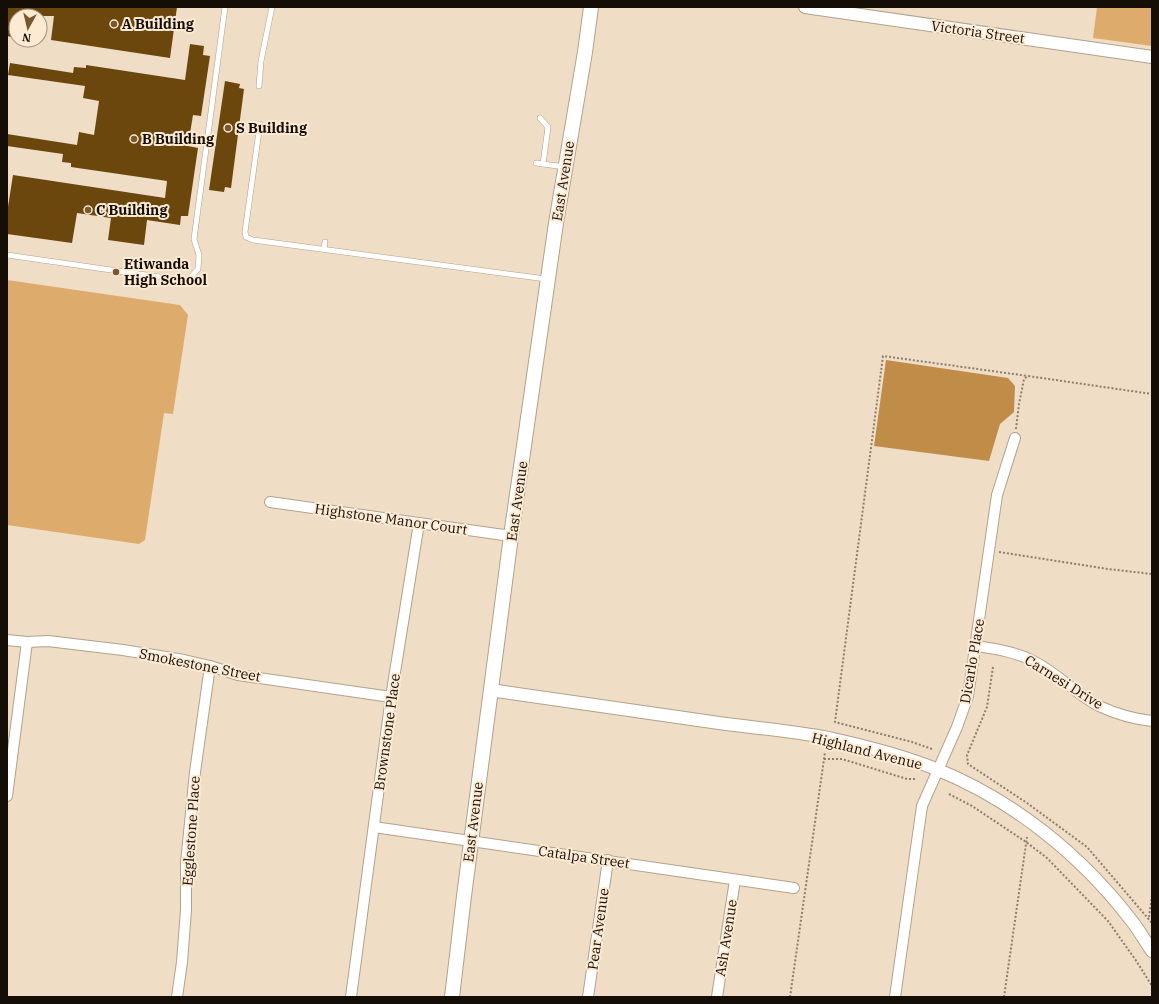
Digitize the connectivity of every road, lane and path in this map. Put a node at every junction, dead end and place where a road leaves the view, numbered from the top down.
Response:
1 (225, 7) edge
2 (272, 7) edge
3 (591, 7) edge
4 (805, 7) edge
5 (1152, 57) edge
6 (258, 86) dead end
7 (540, 118) dead end
8 (260, 124) dead end
9 (536, 163) dead end
10 (543, 164) junction
11 (566, 167) junction
12 (326, 242) dead end
13 (324, 249) junction
14 (7, 255) edge
15 (548, 280) junction
16 (1028, 376) junction
17 (1152, 394) edge
18 (1015, 438) joint
19 (270, 502) dead end
20 (419, 523) junction
21 (511, 536) junction
22 (989, 551) junction
23 (1152, 574) edge
24 (7, 640) edge
25 (27, 642) junction
26 (976, 646) junction
27 (210, 666) junction
28 (993, 667) dead end
29 (490, 690) junction
30 (391, 697) junction
31 (1152, 721) edge
32 (932, 749) dead end
33 (825, 752) dead end
34 (824, 759) junction
35 (938, 770) junction
36 (916, 779) dead end
37 (949, 794) dead end
38 (7, 796) edge
39 (374, 827) junction
40 (1027, 837) dead end
41 (471, 840) junction
42 (1026, 842) junction
43 (608, 860) junction
44 (735, 880) junction
45 (794, 888) dead end
46 (1152, 896) edge
47 (1149, 918) junction
48 (1152, 923) edge
49 (1152, 951) edge
50 (1152, 986) edge
51 (177, 997) edge
52 (350, 997) edge
53 (452, 997) edge
54 (588, 997) edge
55 (717, 997) edge
56 (790, 997) edge
57 (895, 997) edge
58 (1004, 997) edge

1 - 14 lane
2 - 6 lane
3 - 11 main road, East Avenue
4 - 5 street, Victoria Street
7 - 10 lane
8 - 13 lane
9 - 10 lane
10 - 11 lane
11 - 15 main road, East Avenue
12 - 13 lane
13 - 15 lane
15 - 21 main road, East Avenue
16 - 17 path
16 - 18 path
16 - 32 path
18 - 22 street, Dicarlo Place
19 - 20 street, Highstone Manor Court
20 - 21 street, Highstone Manor Court
20 - 30 street, Brownstone Place
21 - 29 main road, East Avenue
22 - 23 path
22 - 26 street, Dicarlo Place
24 - 25 street, Smokestone Street
25 - 27 street, Smokestone Street
25 - 38 street
26 - 31 street, Carnesi Drive
26 - 35 street, Dicarlo Place
27 - 30 street, Smokestone Street
27 - 51 street, Egglestone Place
28 - 47 path
29 - 35 street, Highland Avenue
29 - 41 main road, East Avenue
30 - 39 street, Brownstone Place
33 - 34 path
34 - 36 path
34 - 56 path
35 - 49 street, Highland Avenue
35 - 57 street, Dicarlo Place
37 - 42 path
39 - 41 street, Catalpa Street
39 - 52 street, Brownstone Place
40 - 42 path
41 - 43 street, Catalpa Street
41 - 53 main road, East Avenue
42 - 50 path
42 - 58 path
43 - 44 street, Catalpa Street
43 - 54 street, Pear Avenue
44 - 45 street, Catalpa Street
44 - 55 street, Ash Avenue
46 - 47 path
47 - 48 path

